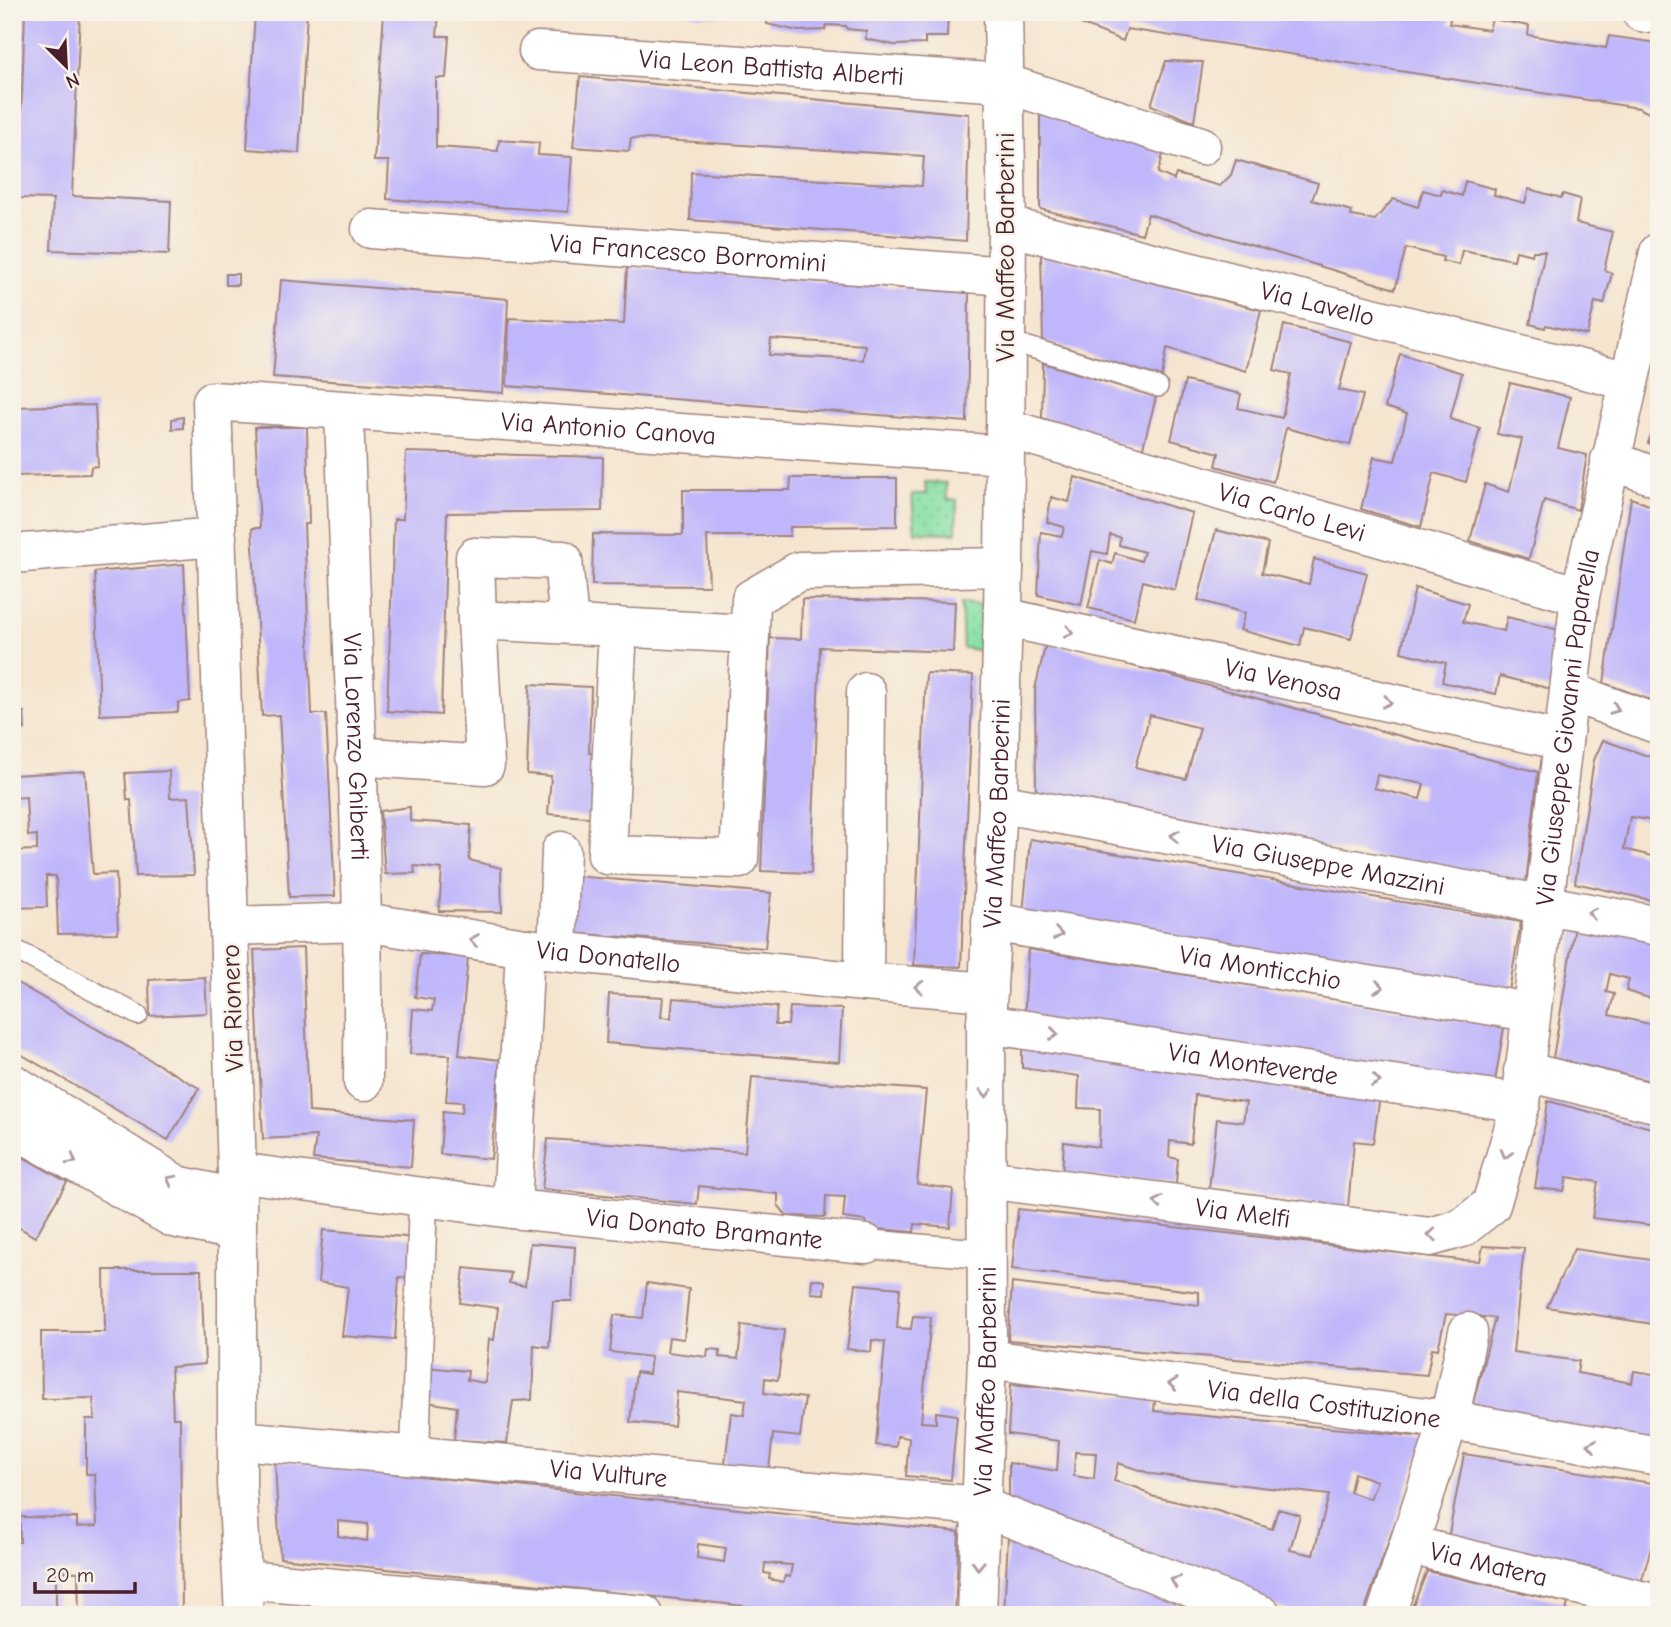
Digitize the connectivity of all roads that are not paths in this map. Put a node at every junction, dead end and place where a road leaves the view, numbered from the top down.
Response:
1 (1003, 12) edge
2 (1641, 12) edge
3 (1659, 15) edge
4 (538, 51) dead end
5 (1004, 83) junction
6 (1201, 146) dead end
7 (1007, 226) junction
8 (371, 229) dead end
9 (1659, 252) edge
10 (1007, 276) junction
11 (1006, 340) junction
12 (1629, 381) junction
13 (1158, 387) dead end
14 (212, 401) joint
15 (344, 411) junction
16 (1004, 442) junction
17 (1610, 460) junction
18 (1659, 478) edge
19 (217, 537) junction
20 (12, 554) edge
21 (1004, 567) junction
22 (1580, 596) junction
23 (1003, 617) junction
24 (477, 620) junction
25 (569, 624) junction
26 (618, 627) junction
27 (750, 634) junction
28 (866, 692) dead end
29 (1571, 692) junction
30 (1659, 725) edge
31 (1563, 741) junction
32 (355, 756) junction
33 (998, 803) junction
34 (561, 851) dead end
35 (1545, 905) junction
36 (364, 922) junction
37 (990, 922) junction
38 (229, 926) junction
39 (1659, 926) edge
40 (12, 948) edge
41 (541, 950) junction
42 (864, 982) junction
43 (987, 1008) junction
44 (1529, 1012) junction
45 (138, 1015) dead end
46 (363, 1082) dead end
47 (12, 1083) edge
48 (1522, 1087) junction
49 (1659, 1104) edge
50 (12, 1127) edge
51 (986, 1179) junction
52 (423, 1197) junction
53 (236, 1200) junction
54 (1491, 1205) joint
55 (512, 1209) junction
56 (866, 1244) joint
57 (985, 1254) junction
58 (1468, 1332) dead end
59 (987, 1359) junction
60 (1448, 1420) junction
61 (239, 1440) junction
62 (415, 1455) junction
63 (1659, 1457) edge
64 (980, 1506) junction
65 (1409, 1545) junction
66 (244, 1597) edge
67 (1654, 1601) edge
68 (644, 1615) edge
69 (977, 1615) edge
70 (1262, 1615) edge
71 (1386, 1615) edge

1 - 5 street, Via Maffeo Barberini
2 - 3 street
4 - 5 street, Via Leon Battista Alberti
5 - 6 street, Via Leon Battista Alberti
5 - 7 street, Via Maffeo Barberini
7 - 10 street, Via Maffeo Barberini
7 - 12 street, Via Lavello
8 - 10 street, Via Francesco Borromini
9 - 12 street, Via Giuseppe Giovanni Paparella
10 - 11 street, Via Maffeo Barberini
11 - 13 lane
11 - 16 street, Via Maffeo Barberini
12 - 17 street, Via Giuseppe Giovanni Paparella
14 - 15 street, Via Antonio Canova
14 - 19 street, Via Rionero
15 - 16 street, Via Antonio Canova
15 - 32 street, Via Lorenzo Ghiberti
16 - 21 street, Via Maffeo Barberini
16 - 22 street, Via Carlo Levi
17 - 18 street
17 - 22 street, Via Giuseppe Giovanni Paparella
19 - 20 street
19 - 38 street, Via Rionero
21 - 23 street, Via Maffeo Barberini
21 - 27 street
22 - 29 street, Via Giuseppe Giovanni Paparella
23 -> 31 street, Via Venosa
23 - 33 street, Via Maffeo Barberini
24 - 25 street
24 - 25 street
24 - 32 street
25 - 26 street
26 - 27 street
26 - 27 street
28 - 42 street
29 -> 30 street
29 - 31 street, Via Giuseppe Giovanni Paparella
31 - 35 street, Via Giuseppe Giovanni Paparella
32 - 36 street, Via Lorenzo Ghiberti
35 -> 33 street, Via Giuseppe Mazzini
33 - 37 street, Via Maffeo Barberini
34 - 41 street
39 -> 35 street, Via Giuseppe Mazzini
35 - 44 street, Via Giuseppe Giovanni Paparella
36 - 38 street, Via Donatello
41 -> 36 street, Via Donatello
36 - 46 street, Via Lorenzo Ghiberti
37 - 43 street, Via Maffeo Barberini
37 -> 44 street, Via Monticchio
38 - 53 street, Via Rionero
40 - 45 lane
41 - 42 street, Via Donatello
41 - 55 street
43 -> 42 street, Via Donatello
43 -> 48 street, Via Monteverde
43 -> 51 street, Via Maffeo Barberini
44 - 48 street, Via Giuseppe Giovanni Paparella
53 -> 47 street
48 - 49 street, Via Monteverde
48 -> 54 street, Via Giuseppe Giovanni Paparella
50 -> 53 street
54 -> 51 street, Via Melfi
51 - 57 street, Via Maffeo Barberini
52 - 53 street, Via Donato Bramante
52 - 55 street, Via Donato Bramante
52 - 62 street
53 - 61 street, Via Rionero
55 - 56 street, Via Donato Bramante
56 - 57 street, Via Donato Bramante
57 - 59 street, Via Maffeo Barberini
58 - 60 street
60 -> 59 street, Via della Costituzione
59 - 64 street, Via Maffeo Barberini
63 -> 60 street, Via della Costituzione
60 - 65 street
61 - 62 street, Via Vulture
61 - 66 street, Via Rionero
62 - 64 street, Via Vulture
64 -> 69 street, Via Maffeo Barberini
70 -> 64 street, Via Vulture
65 - 67 street, Via Matera
65 - 71 street
66 - 68 street

